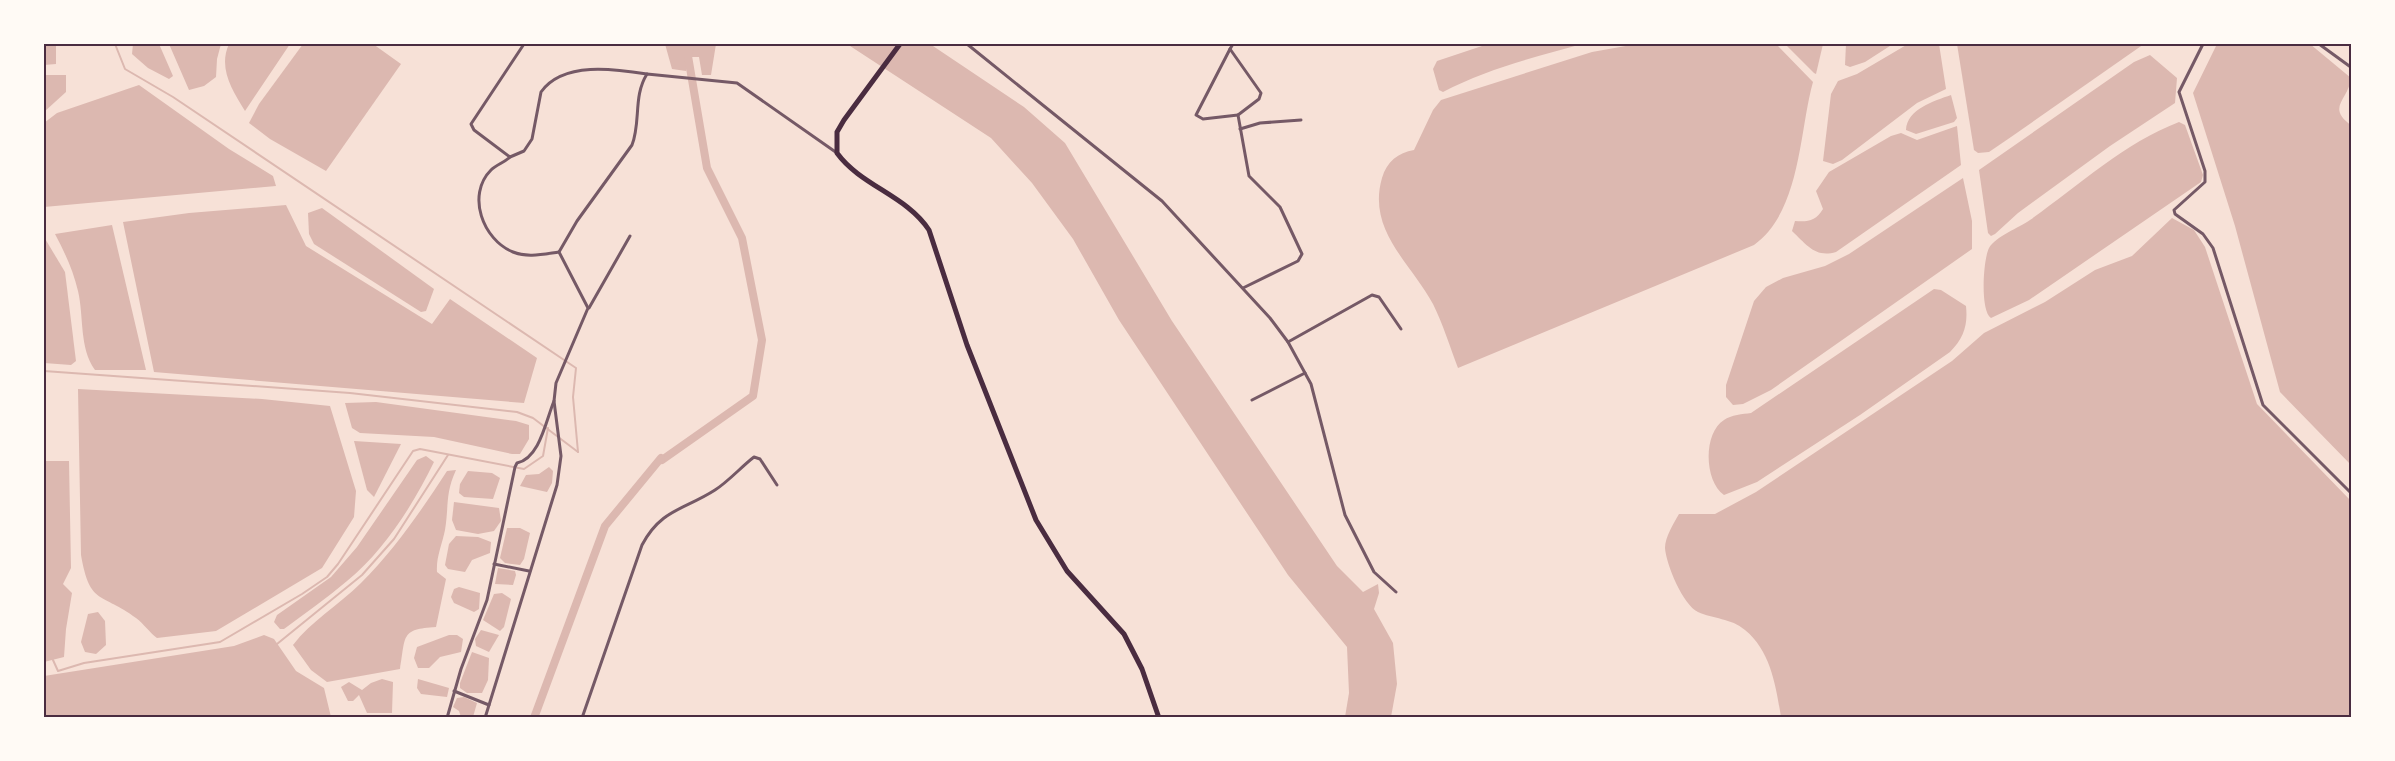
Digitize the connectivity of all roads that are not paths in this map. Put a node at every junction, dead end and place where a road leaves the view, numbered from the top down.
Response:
1 (524, 44) edge
2 (900, 44) edge
3 (967, 44) edge
4 (1233, 44) edge
5 (2203, 44) edge
6 (2319, 44) edge
7 (1230, 50) junction
8 (2352, 68) edge
9 (647, 74) junction
10 (1238, 115) junction
11 (1301, 120) dead end
12 (1240, 129) junction
13 (837, 153) junction
14 (510, 157) junction
15 (630, 236) dead end
16 (559, 252) junction
17 (1243, 288) junction
18 (588, 308) junction
19 (1401, 329) dead end
20 (1288, 342) junction
21 (1305, 373) junction
22 (1252, 400) dead end
23 (554, 401) junction
24 (777, 485) dead end
25 (2352, 494) edge
26 (494, 564) junction
27 (529, 571) junction
28 (1396, 592) dead end
29 (454, 691) junction
30 (489, 705) junction
31 (447, 717) edge
32 (485, 717) edge
33 (582, 717) edge
34 (1159, 717) edge

1 - 14 street
2 - 13 main road
3 - 17 street
4 - 7 street
5 - 25 street
6 - 8 street
7 - 10 street
7 - 10 street
9 - 13 street
9 - 14 street
9 - 16 street
10 - 12 street
11 - 12 street
12 - 17 street
13 - 34 main road
14 - 16 street
15 - 18 street
16 - 18 street
17 - 20 street
18 - 23 street
19 - 20 street
20 - 21 street
21 - 22 street
21 - 28 street
23 - 26 street
23 - 27 street
24 - 33 street
26 - 27 street
26 - 29 street
27 - 30 street
29 - 30 street
29 - 31 street
30 - 32 street

